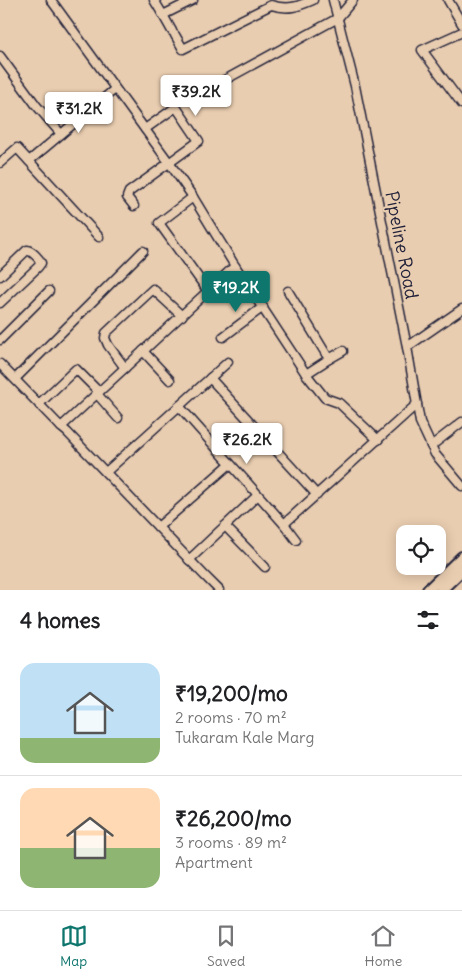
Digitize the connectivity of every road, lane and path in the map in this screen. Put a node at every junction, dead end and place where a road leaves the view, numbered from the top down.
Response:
1 (51, 0) edge
2 (154, 0) edge
3 (193, 0) edge
4 (312, 0) edge
5 (333, 0) edge
6 (354, 0) edge
7 (448, 0) edge
8 (163, 15) junction
9 (338, 18) junction
10 (462, 24) edge
11 (462, 32) edge
12 (0, 56) edge
13 (221, 82) dead end
14 (115, 89) junction
15 (462, 104) edge
16 (145, 129) junction
17 (61, 134) junction
18 (29, 161) junction
19 (169, 162) junction
20 (0, 163) edge
21 (193, 197) junction
22 (134, 206) dead end
23 (99, 237) dead end
24 (143, 251) dead end
25 (235, 266) junction
26 (0, 276) edge
27 (48, 291) dead end
28 (208, 291) junction
29 (288, 291) dead end
30 (0, 303) edge
31 (263, 307) junction
32 (462, 308) edge
33 (182, 316) junction
34 (223, 338) dead end
35 (0, 340) edge
36 (407, 347) junction
37 (343, 351) dead end
38 (143, 352) junction
39 (329, 358) junction
40 (228, 362) dead end
41 (0, 364) edge
42 (125, 368) junction
43 (306, 374) junction
44 (210, 378) junction
45 (15, 379) junction
46 (170, 380) dead end
47 (98, 393) junction
48 (39, 404) junction
49 (417, 404) junction
50 (178, 406) junction
51 (118, 418) dead end
52 (462, 422) edge
53 (61, 427) junction
54 (378, 440) junction
55 (431, 446) junction
56 (230, 464) junction
57 (106, 472) junction
58 (462, 486) edge
59 (258, 495) junction
60 (317, 495) junction
61 (284, 524) junction
62 (225, 526) junction
63 (158, 527) junction
64 (296, 540) dead end
65 (462, 557) edge
66 (189, 560) junction
67 (265, 567) dead end
68 (462, 570) edge
69 (220, 590) edge
70 (428, 590) edge
71 (441, 590) edge

1 - 14 street
2 - 8 street
3 - 8 street
4 - 8 street
5 - 9 street, Pipeline Road
6 - 9 street
7 - 10 street
9 - 13 street
9 - 36 street, Pipeline Road
11 - 15 street
12 - 17 street
14 - 16 street
14 - 17 street
16 - 19 street
16 - 19 street
17 - 18 street
18 - 20 street
18 - 23 street
19 - 21 street
19 - 22 street
21 - 25 street
21 - 28 street
24 - 45 street
25 - 28 street
25 - 31 street
26 - 30 street
27 - 35 street
28 - 33 street
29 - 39 street
31 - 34 street
31 - 43 street
32 - 36 street
33 - 38 street
33 - 42 street
36 - 49 street, Pipeline Road
37 - 39 street
38 - 42 street
38 - 46 street
39 - 43 street
40 - 44 street
41 - 45 street
42 - 47 street
43 - 54 street
44 - 50 street
44 - 60 street
45 - 48 street
47 - 48 street
47 - 51 street
47 - 53 street
48 - 53 street
49 - 54 street
49 - 55 street, Pipeline Road
50 - 56 street
50 - 57 street
52 - 55 street
53 - 57 street
54 - 60 street
55 - 58 street, Pipeline Road
56 - 59 street
56 - 63 street
57 - 63 street
59 - 61 street
59 - 62 street
60 - 61 street
61 - 64 street
62 - 66 street
62 - 67 street
63 - 66 street
65 - 70 main road
66 - 69 street
68 - 71 main road

